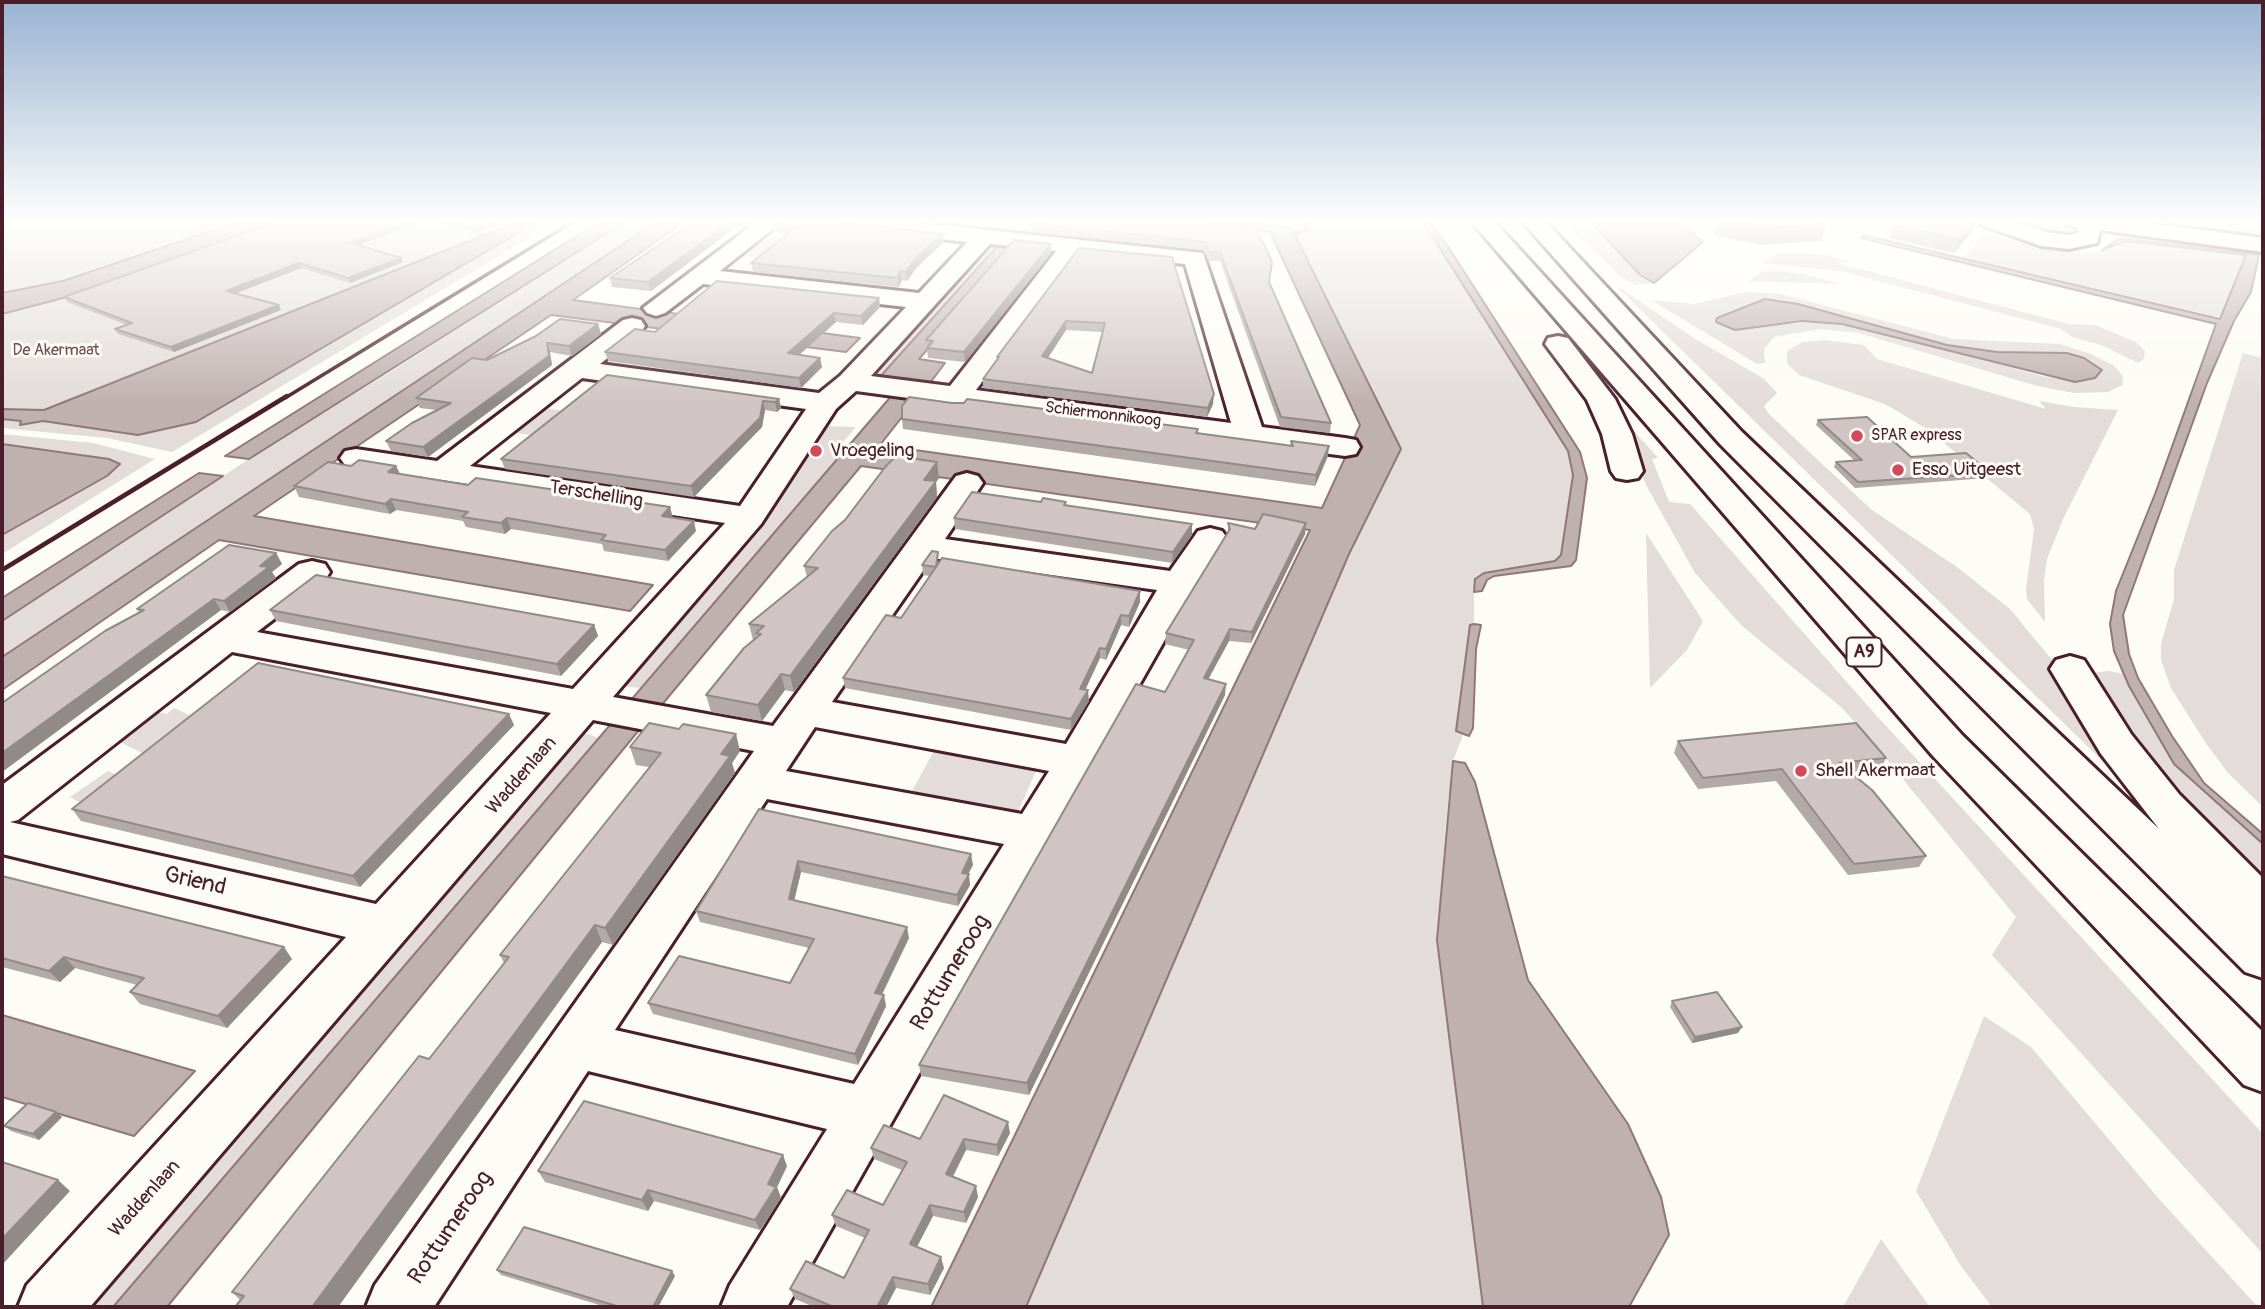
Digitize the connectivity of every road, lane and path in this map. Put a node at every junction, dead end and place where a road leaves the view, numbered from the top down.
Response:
1 (691, 281) edge
2 (744, 281) edge
3 (943, 281) edge
4 (1045, 281) edge
5 (1202, 281) edge
6 (1510, 281) edge
7 (1533, 281) edge
8 (1588, 281) edge
9 (924, 301) junction
10 (656, 307) dead end
11 (632, 327) edge
12 (575, 369) junction
13 (837, 393) junction
14 (957, 396) junction
15 (1249, 433) junction
16 (1345, 447) dead end
17 (356, 458) edge
18 (443, 471) junction
19 (1628, 471) dead end
20 (967, 482) dead end
21 (749, 517) junction
22 (1210, 538) dead end
23 (922, 546) junction
24 (312, 572) dead end
25 (1179, 583) junction
26 (227, 639) junction
27 (2070, 669) dead end
28 (584, 705) junction
29 (782, 744) junction
30 (1077, 761) junction
31 (2, 808) edge
32 (1034, 833) junction
33 (2, 837) edge
34 (2263, 908) edge
35 (388, 927) junction
36 (2263, 957) edge
37 (576, 1045) junction
38 (2263, 1068) edge
39 (867, 1113) junction
40 (49, 1307) edge
41 (397, 1307) edge
42 (752, 1307) edge

1 - 10 main road
2 - 9 main road
3 - 9 main road, Waddenlaan
4 - 14 main road
5 - 15 main road
6 - 19 main road, A9
7 - 38 main road, A9
8 - 36 main road
9 - 13 main road, Waddenlaan
11 - 12 main road
12 - 13 main road
12 - 18 main road
13 - 14 main road, Schiermonnikoog
13 - 21 main road, Waddenlaan
14 - 15 main road, Schiermonnikoog
15 - 16 main road, Schiermonnikoog
17 - 18 main road, Terschelling
18 - 21 main road, Terschelling
20 - 23 main road, Rottumeroog
21 - 28 main road, Waddenlaan
22 - 25 main road, Rottumeroog
23 - 25 main road
23 - 29 main road, Rottumeroog
24 - 26 main road
25 - 30 main road, Rottumeroog
26 - 28 main road
26 - 31 main road
27 - 34 main road
28 - 29 main road
28 - 35 main road, Waddenlaan
29 - 30 main road
29 - 32 main road
29 - 37 main road, Rottumeroog
30 - 32 main road, Rottumeroog
32 - 39 main road, Rottumeroog
33 - 35 main road, Griend
35 - 40 main road, Waddenlaan
37 - 39 main road
37 - 41 main road, Rottumeroog
39 - 42 main road, Rottumeroog

